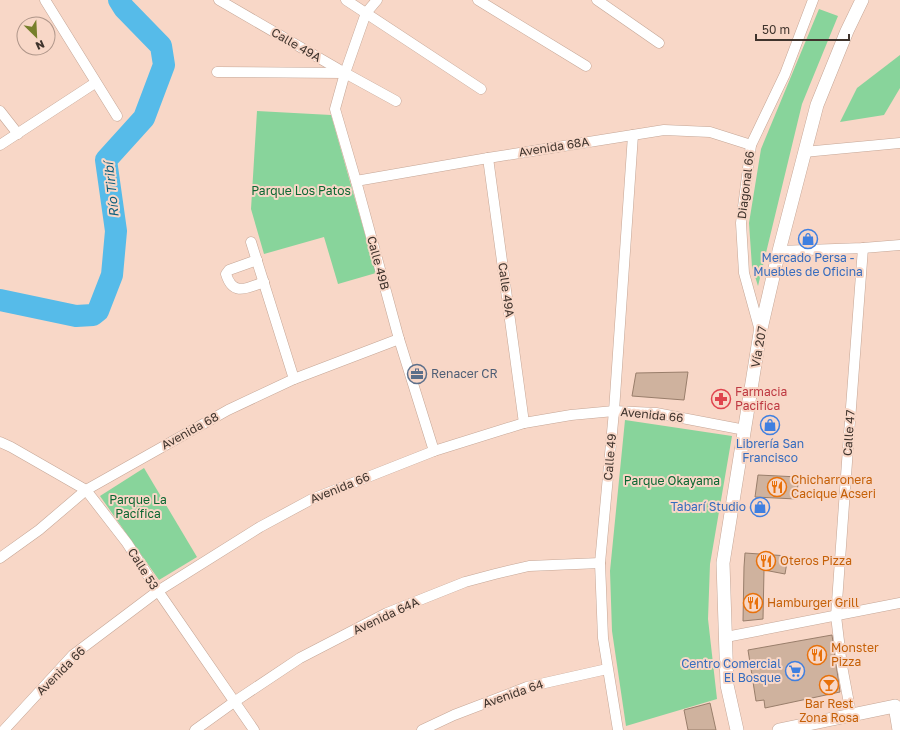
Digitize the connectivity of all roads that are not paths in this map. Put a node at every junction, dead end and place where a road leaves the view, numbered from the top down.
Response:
1 (45, 0) edge
2 (219, 0) edge
3 (346, 0) edge
4 (377, 0) edge
5 (478, 0) edge
6 (597, 0) edge
7 (814, 0) edge
8 (862, 0) edge
9 (366, 13) junction
10 (658, 43) dead end
11 (586, 66) dead end
12 (217, 72) dead end
13 (345, 74) junction
14 (95, 83) junction
15 (482, 89) dead end
16 (396, 101) dead end
17 (0, 111) edge
18 (117, 116) dead end
19 (18, 134) junction
20 (633, 134) junction
21 (900, 143) edge
22 (0, 145) edge
23 (751, 146) junction
24 (804, 152) junction
25 (488, 158) junction
26 (356, 181) junction
27 (251, 242) dead end
28 (900, 245) edge
29 (863, 248) junction
30 (779, 251) junction
31 (257, 260) junction
32 (264, 282) junction
33 (760, 333) junction
34 (398, 339) junction
35 (294, 378) junction
36 (614, 411) junction
37 (524, 423) junction
38 (745, 430) junction
39 (0, 442) edge
40 (434, 451) junction
41 (86, 490) junction
42 (0, 558) edge
43 (600, 563) junction
44 (158, 591) junction
45 (900, 603) edge
46 (836, 616) junction
47 (726, 637) junction
48 (607, 669) junction
49 (234, 702) junction
50 (897, 705) edge
51 (851, 714) junction
52 (4, 730) edge
53 (195, 730) edge
54 (254, 730) edge
55 (422, 730) edge
56 (618, 730) edge
57 (737, 730) edge
58 (779, 730) edge
59 (899, 730) edge

1 - 14 street
2 - 13 street, Calle 49A
3 - 9 street
4 - 9 street
5 - 11 street
6 - 10 street
7 - 23 street, Diagonal 66
8 - 24 main road, Vía 207
9 - 13 street, Calle 49B
9 - 15 street
12 - 13 street
13 - 16 street, Calle 49A
13 - 26 street, Calle 49B
14 - 18 street
14 - 19 street
17 - 19 street
19 - 22 street
20 - 23 street, Avenida 68A
20 - 25 street, Avenida 68A
20 - 36 street, Calle 49
21 - 24 street
23 - 33 street, Diagonal 66
24 - 30 main road, Vía 207
25 - 26 street, Avenida 68A
25 - 37 street, Calle 49A
26 - 34 street, Calle 49B
27 - 31 street
28 - 29 street
29 - 30 street
29 - 46 street, Calle 47
30 - 33 main road, Vía 207
31 - 32 street
31 - 32 street
32 - 35 street
33 - 38 main road, Vía 207
34 - 35 street, Avenida 68
34 - 40 street, Calle 49B
35 - 41 street, Avenida 68
36 - 37 street, Avenida 66
36 - 38 street, Avenida 66
36 - 43 street, Calle 49
37 - 40 street, Avenida 66
38 - 47 main road, Vía 207
39 - 41 street, Calle 53
40 - 44 street, Avenida 66
41 - 42 street, Avenida 68
41 - 44 street, Calle 53
43 - 48 street, Calle 49
43 - 49 street, Avenida 64A
44 - 49 street, Calle 53
44 - 52 street, Avenida 66
45 - 46 street
46 - 47 street
46 - 51 street, Calle 47
47 - 57 main road, Vía 207
48 - 55 street, Avenida 64
48 - 56 street, Calle 49
49 - 53 street, Avenida 64A
49 - 54 street, Calle 53
50 - 51 main road
50 - 59 main road
51 - 58 main road

